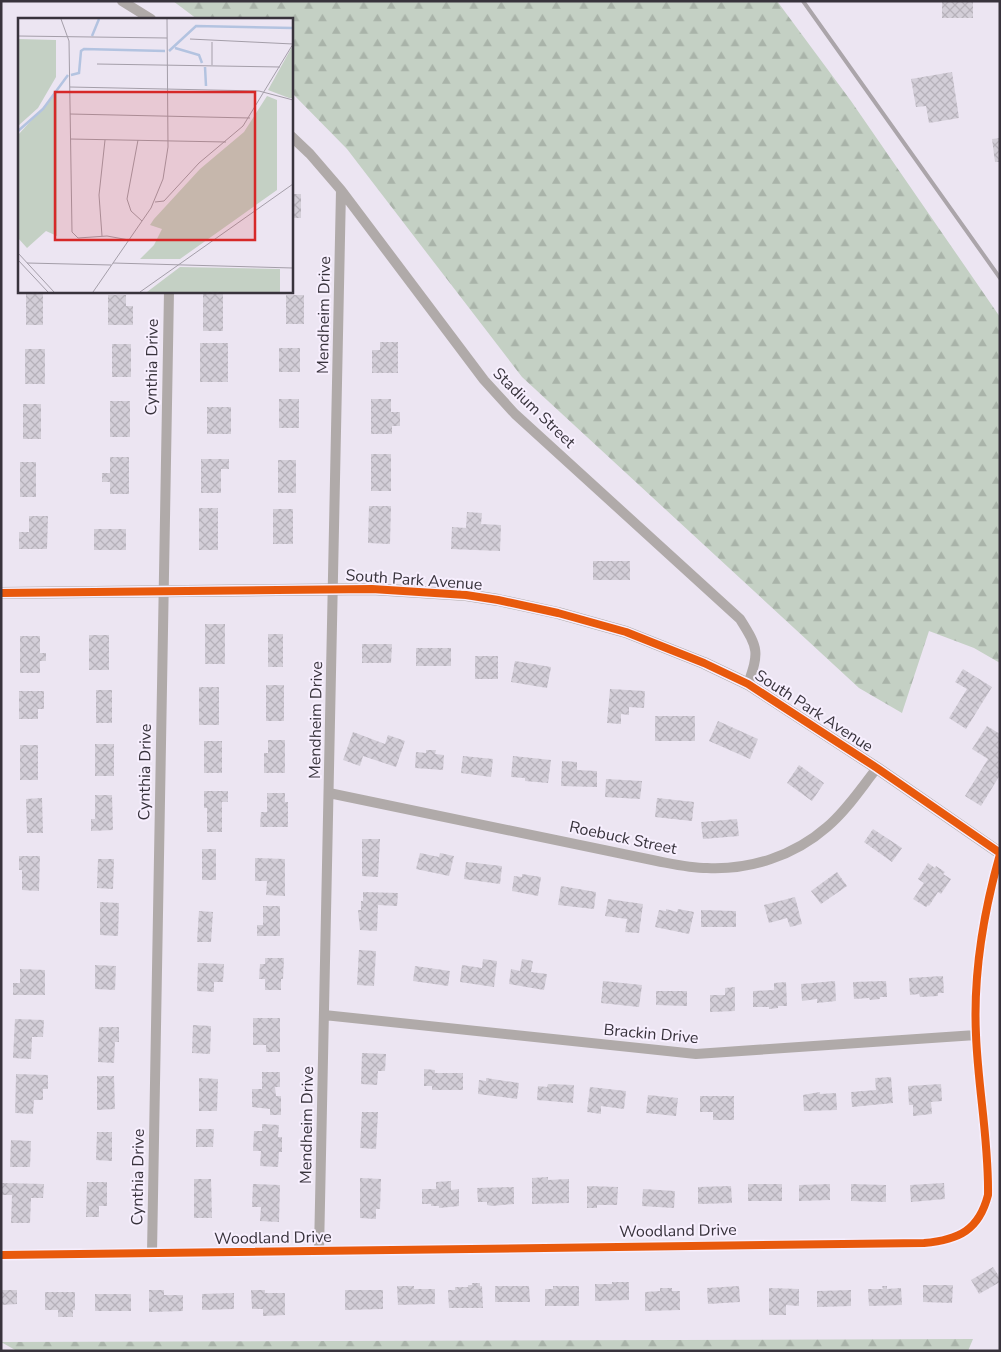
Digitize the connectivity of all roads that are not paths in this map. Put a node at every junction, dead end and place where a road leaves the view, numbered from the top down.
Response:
1 (122, 1) edge
2 (148, 18) edge
3 (292, 137) edge
4 (341, 190) junction
5 (169, 292) edge
6 (333, 589) junction
7 (163, 591) junction
8 (1, 593) edge
9 (748, 684) junction
10 (877, 768) junction
11 (329, 792) junction
12 (1000, 853) edge
13 (324, 1014) junction
14 (976, 1034) junction
15 (319, 1251) junction
16 (152, 1253) junction
17 (1, 1255) edge

1 - 2 street
3 - 4 street, Stadium Street
4 - 6 street, Mendheim Drive
4 - 9 street, Stadium Street
5 - 7 street, Cynthia Drive
6 - 7 street, South Park Avenue
6 - 9 street, South Park Avenue
6 - 11 street, Mendheim Drive
7 - 8 street, South Park Avenue
7 - 16 street, Cynthia Drive
9 - 10 street, South Park Avenue
10 - 11 street, Roebuck Street
10 - 12 street, South Park Avenue
11 - 13 street, Mendheim Drive
12 - 14 street, Woodland Drive
13 - 14 street, Brackin Drive
13 - 15 street, Mendheim Drive
14 - 15 street, Woodland Drive
15 - 16 street, Woodland Drive
16 - 17 street, Woodland Drive

